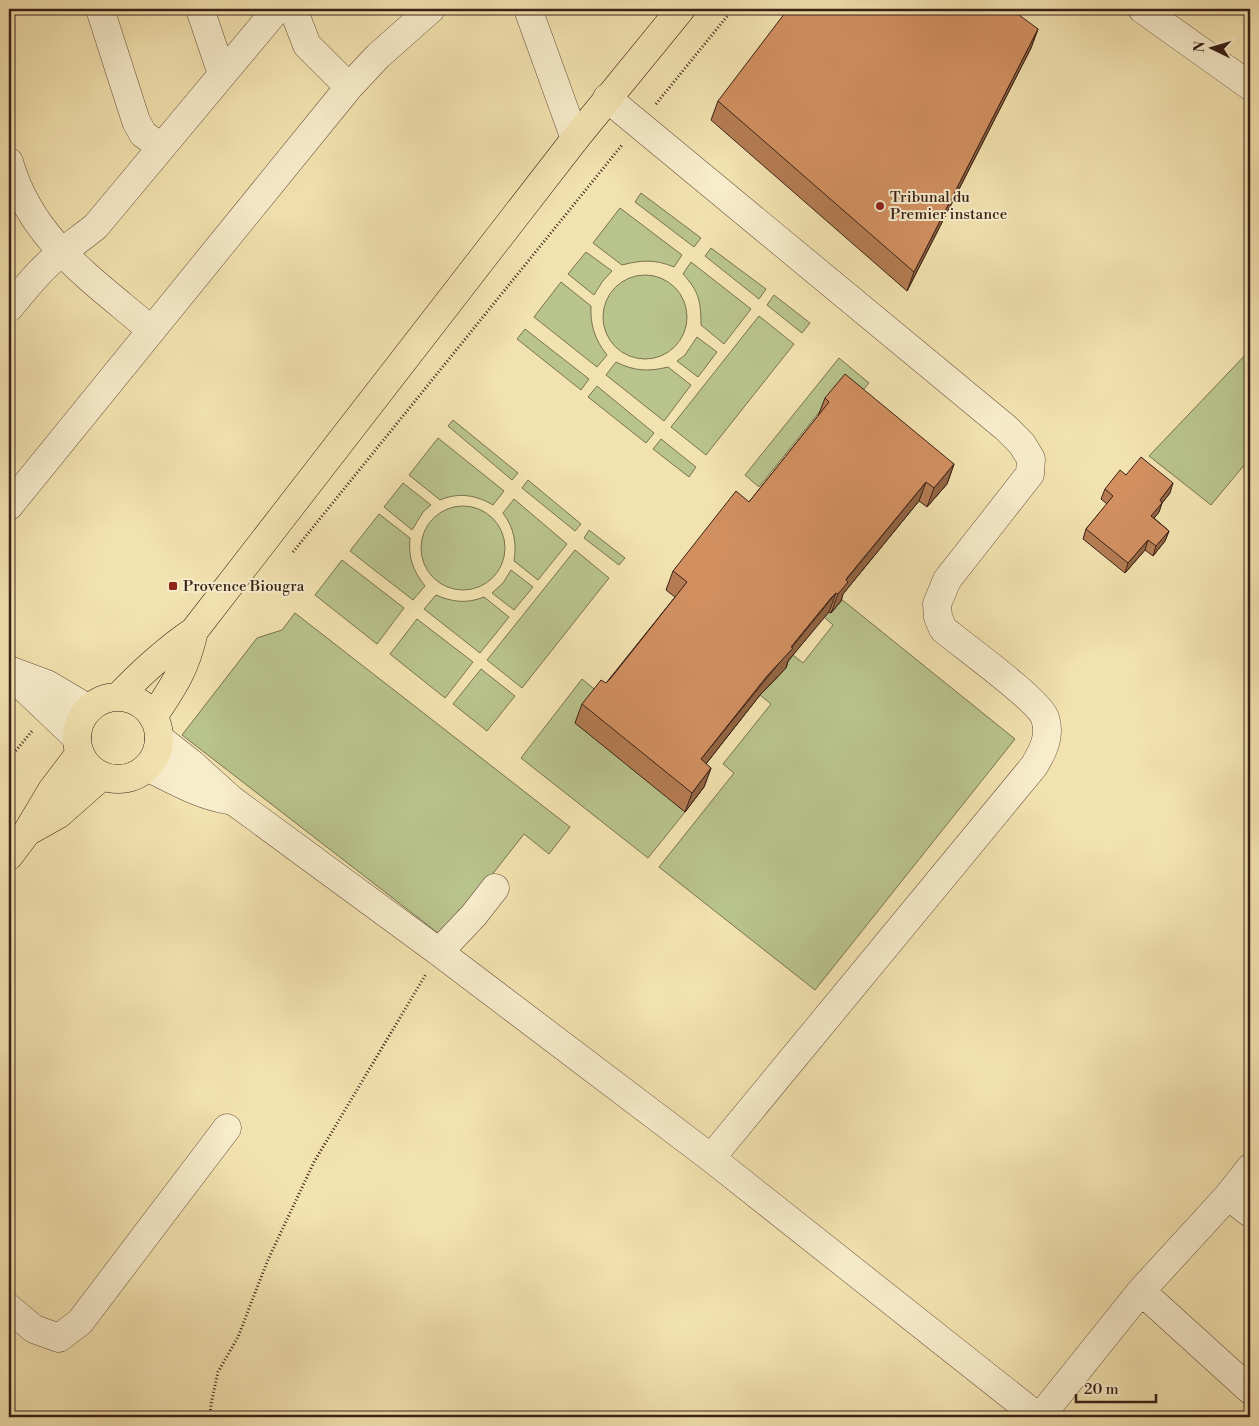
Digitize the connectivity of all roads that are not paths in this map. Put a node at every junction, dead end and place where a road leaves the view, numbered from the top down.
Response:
1 (100, 9) edge
2 (200, 9) edge
3 (277, 9) edge
4 (293, 9) edge
5 (431, 9) edge
6 (528, 9) edge
7 (681, 9) edge
8 (1142, 9) edge
9 (222, 74) junction
10 (1247, 78) edge
11 (349, 87) junction
12 (607, 98) junction
13 (575, 139) junction
14 (161, 148) junction
15 (9, 162) edge
16 (61, 252) junction
17 (9, 308) edge
18 (151, 330) junction
19 (9, 506) edge
20 (194, 631) junction
21 (9, 670) edge
22 (118, 697) junction
23 (89, 709) junction
24 (156, 727) junction
25 (79, 746) junction
26 (147, 767) junction
27 (102, 776) junction
28 (232, 800) junction
29 (28, 832) junction
30 (9, 856) edge
31 (495, 888) dead end
32 (439, 952) junction
33 (227, 1128) dead end
34 (711, 1158) junction
35 (1250, 1168) edge
36 (1228, 1196) junction
37 (1250, 1213) edge
38 (1141, 1291) junction
39 (9, 1308) edge
40 (1250, 1390) edge
41 (1039, 1417) edge

1 - 14 street
2 - 9 street
3 - 9 street
4 - 11 street
5 - 11 street
6 - 13 street
7 - 12 main road
8 - 10 street
9 - 14 street
11 - 18 street
12 - 13 main road
12 - 34 street
13 - 20 main road
14 - 16 street
15 - 16 street
16 - 17 street
16 - 18 street
18 - 19 street
20 - 22 main road
20 - 24 main road
21 - 23 street
21 - 25 street
22 - 23 main road
22 - 24 main road
23 - 25 main road
24 - 26 main road
24 - 28 street
25 - 27 main road
25 - 29 main road
26 - 27 main road
26 - 28 street
27 - 29 main road
28 - 32 street
29 - 30 main road
31 - 32 street
32 - 34 street
33 - 39 street
34 - 41 street
35 - 36 street
36 - 37 street
36 - 38 street
38 - 40 street
38 - 41 street

